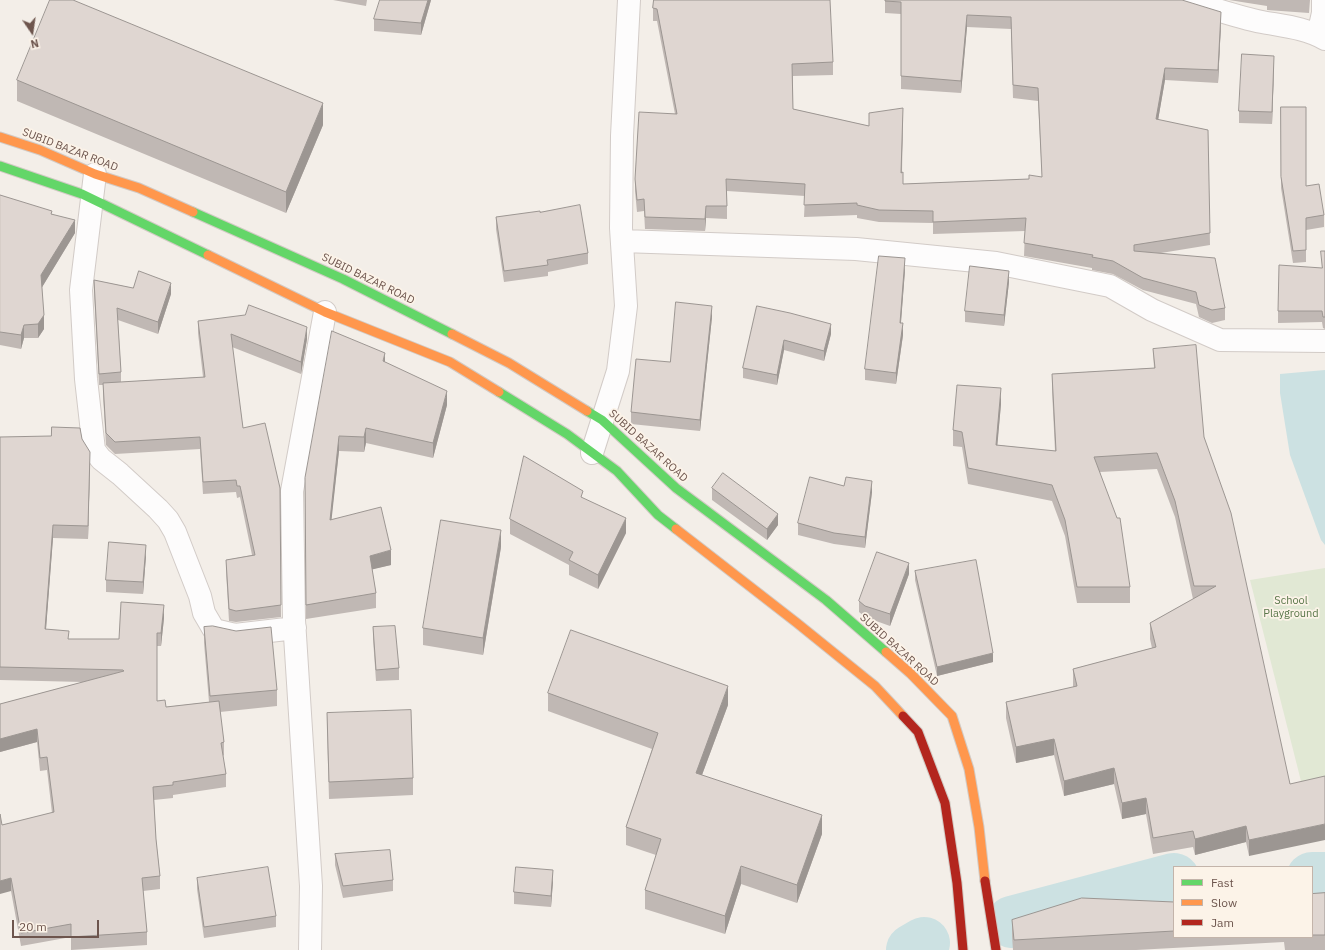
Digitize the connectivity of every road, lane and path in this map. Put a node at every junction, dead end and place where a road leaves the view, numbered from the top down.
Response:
1 (629, 0) edge
2 (1184, 0) edge
3 (1323, 0) edge
4 (1322, 37) edge
5 (0, 137) edge
6 (0, 166) edge
7 (95, 174) junction
8 (92, 199) junction
9 (622, 241) junction
10 (325, 312) junction
11 (1325, 341) edge
12 (602, 420) junction
13 (592, 453) junction
14 (295, 628) junction
15 (310, 950) edge
16 (963, 950) edge
17 (996, 950) edge

1 - 9 street
2 - 4 street
3 - 4 street
5 - 7 main road, SUBID BAZAR ROAD
6 - 8 main road
7 - 8 street
7 - 12 main road, SUBID BAZAR ROAD
8 - 10 main road
8 - 14 street
9 - 11 street
9 - 12 street
10 - 13 main road
10 - 14 street
12 - 13 street
12 - 17 main road, SUBID BAZAR ROAD
13 - 16 main road
14 - 15 street

